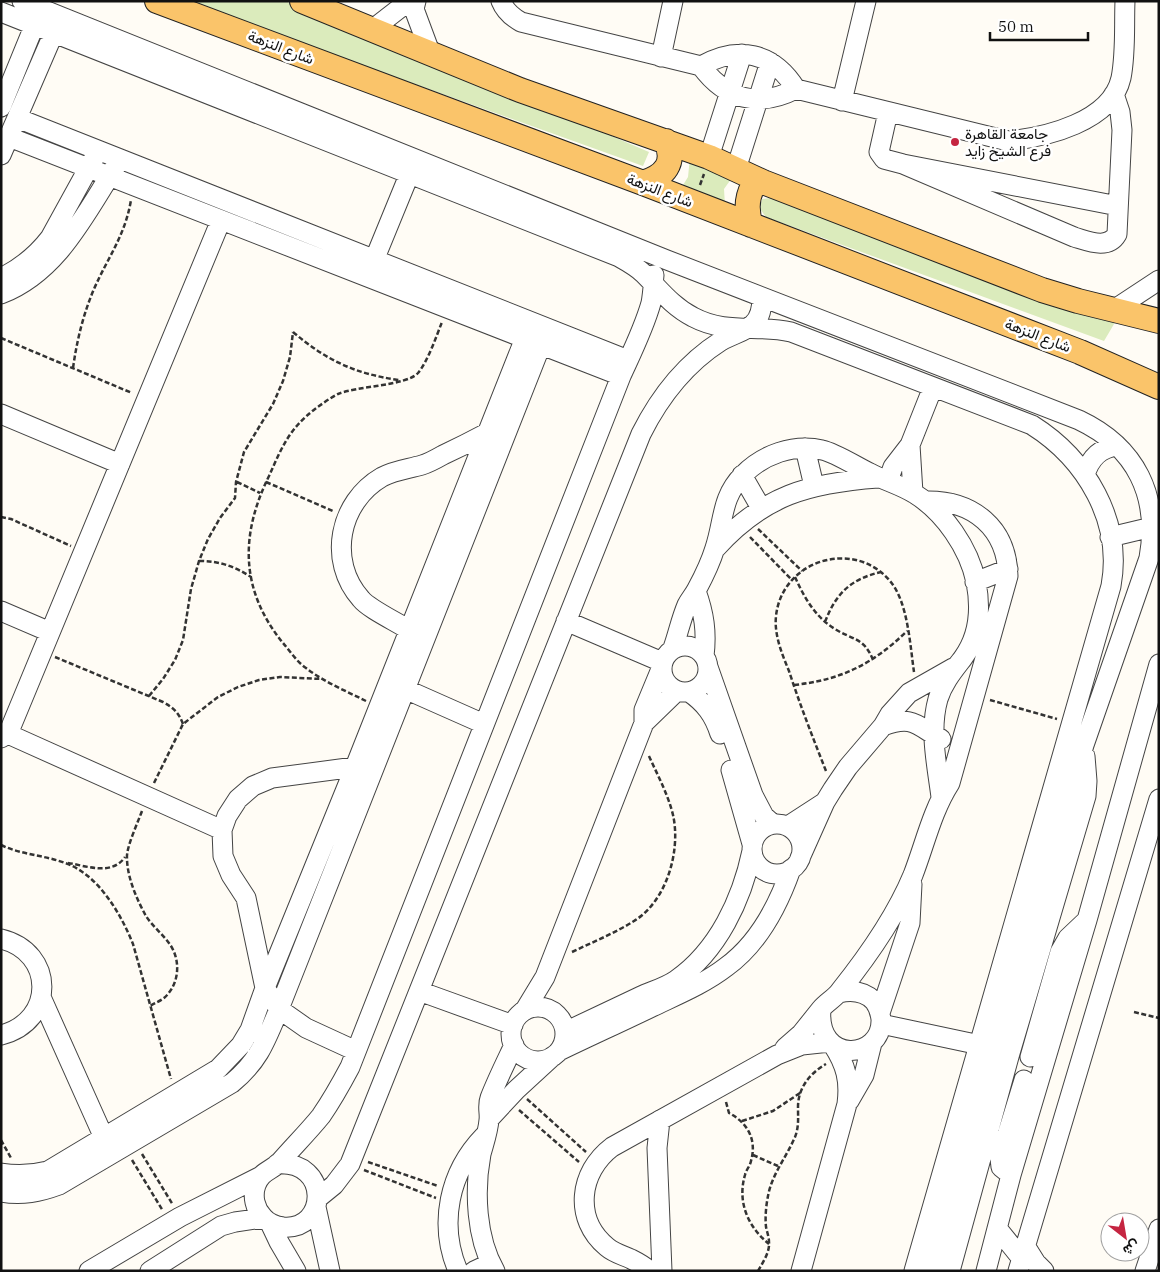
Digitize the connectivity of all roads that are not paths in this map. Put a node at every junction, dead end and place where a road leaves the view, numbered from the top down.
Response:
1 (22, 1) edge
2 (157, 1) edge
3 (302, 1) edge
4 (409, 1) edge
5 (416, 1) edge
6 (673, 1) edge
7 (866, 1) edge
8 (1125, 1) edge
9 (497, 4) edge
10 (337, 8) edge
11 (1, 12) edge
12 (38, 17) junction
13 (57, 25) junction
14 (373, 29) junction
15 (430, 52) junction
16 (742, 54) junction
17 (661, 56) junction
18 (770, 62) junction
19 (701, 66) junction
20 (796, 89) junction
21 (730, 93) junction
22 (1114, 94) junction
23 (758, 100) junction
24 (842, 101) junction
25 (1, 107) edge
26 (888, 112) junction
27 (17, 118) junction
28 (9, 137) junction
29 (666, 141) junction
30 (98, 150) junction
31 (1, 155) edge
32 (709, 157) junction
33 (120, 159) junction
34 (903, 164) junction
35 (88, 168) junction
36 (736, 169) junction
37 (409, 175) junction
38 (110, 176) junction
39 (763, 182) junction
40 (643, 183) junction
41 (1118, 206) junction
42 (221, 220) junction
43 (751, 225) junction
44 (374, 258) junction
45 (667, 260) junction
46 (1, 278) edge
47 (1159, 280) edge
48 (654, 285) junction
49 (1, 294) edge
50 (762, 297) junction
51 (1114, 309) junction
52 (1159, 321) edge
53 (743, 330) junction
54 (533, 342) junction
55 (625, 368) junction
56 (1137, 377) junction
57 (933, 387) junction
58 (1159, 387) edge
59 (1159, 398) edge
60 (1, 414) edge
61 (487, 433) junction
62 (910, 445) junction
63 (1117, 446) junction
64 (805, 448) junction
65 (120, 464) junction
66 (742, 475) junction
67 (1085, 475) junction
68 (883, 479) junction
69 (814, 486) junction
70 (920, 497) junction
71 (978, 515) junction
72 (749, 517) junction
73 (1152, 528) junction
74 (953, 533) junction
75 (1110, 537) junction
76 (715, 548) junction
77 (1008, 569) junction
78 (976, 582) junction
79 (696, 591) junction
80 (1, 611) edge
81 (566, 622) junction
82 (409, 630) junction
83 (50, 632) junction
84 (665, 660) junction
85 (706, 661) junction
86 (1159, 664) edge
87 (954, 667) junction
88 (405, 689) junction
89 (976, 691) junction
90 (683, 692) junction
91 (484, 724) junction
92 (882, 726) junction
93 (642, 729) junction
94 (933, 733) junction
95 (5, 736) edge
96 (962, 739) junction
97 (729, 744) junction
98 (1084, 745) junction
99 (355, 767) junction
100 (829, 795) junction
101 (941, 797) junction
102 (1159, 799) edge
103 (780, 825) junction
104 (222, 830) junction
105 (752, 847) junction
106 (795, 864) junction
107 (913, 876) junction
108 (1, 938) edge
109 (548, 970) junction
110 (679, 987) junction
111 (265, 988) junction
112 (418, 991) junction
113 (838, 993) junction
114 (41, 998) junction
115 (279, 1009) junction
116 (821, 1009) junction
117 (525, 1010) junction
118 (553, 1011) junction
119 (881, 1019) junction
120 (513, 1025) junction
121 (565, 1032) junction
122 (1, 1034) edge
123 (872, 1043) junction
124 (514, 1045) junction
125 (980, 1045) junction
126 (835, 1049) junction
127 (356, 1051) junction
128 (556, 1053) junction
129 (1010, 1053) junction
130 (776, 1056) junction
131 (1038, 1059) junction
132 (1004, 1075) junction
133 (1032, 1082) junction
134 (847, 1104) junction
135 (660, 1120) junction
136 (488, 1126) junction
137 (621, 1142) junction
138 (118, 1145) junction
139 (658, 1158) junction
140 (278, 1164) junction
141 (1, 1173) edge
142 (261, 1176) junction
143 (1, 1192) edge
144 (317, 1203) junction
145 (480, 1220) junction
146 (267, 1221) junction
147 (448, 1224) junction
148 (997, 1228) junction
149 (1159, 1229) edge
150 (661, 1242) junction
151 (631, 1259) junction
152 (1022, 1259) edge
153 (1151, 1264) edge
154 (487, 1268) edge
155 (89, 1271) edge
156 (150, 1271) edge
157 (296, 1271) edge
158 (330, 1271) edge
159 (458, 1271) edge
160 (650, 1271) edge
161 (662, 1271) edge
162 (801, 1271) edge
163 (914, 1271) edge
164 (933, 1271) edge
165 (950, 1271) edge
166 (986, 1271) edge
167 (1044, 1271) edge

1 - 12 street
2 - 40 main road, شارع النزهة
3 - 10 main road
4 - 14 street
5 - 15 street
6 - 17 street
7 - 24 street
8 - 22 street
9 - 17 street
10 - 14 main road
11 - 12 street
12 - 13 street
12 - 25 street
13 - 27 street
13 - 37 street
13 - 45 street
14 - 15 main road
15 - 29 main road
16 - 18 street
16 - 19 street
16 - 21 street
17 - 19 street
18 - 20 street
18 - 23 street
19 - 21 street
20 - 23 street
20 - 24 street
21 - 23 street
21 - 32 street
22 - 26 street
22 - 41 street
23 - 36 street
24 - 26 street
26 - 34 street
27 - 28 street
27 - 30 street
28 - 31 street
28 - 35 street
29 - 32 main road
29 - 40 main road
30 - 33 street
30 - 35 street
32 - 36 main road
33 - 38 street
33 - 44 street
34 - 41 street
34 - 41 street
35 - 38 street
35 - 46 street
36 - 39 main road
37 - 44 street
37 - 48 street
38 - 42 street
38 - 49 street
39 - 43 main road
39 - 51 main road
40 - 43 main road, شارع النزهة
42 - 54 street
42 - 65 street
43 - 56 main road, شارع النزهة
44 - 55 street
45 - 48 street
45 - 50 street
47 - 51 street
48 - 53 street
48 - 55 street
50 - 53 street
50 - 63 street
51 - 52 main road
53 - 57 street
53 - 81 street
54 - 55 street
54 - 61 street
54 - 88 street
55 - 91 street
56 - 58 main road, شارع النزهة
56 - 59 street
57 - 62 street
57 - 67 street
60 - 65 street
61 - 82 street
61 - 82 street
62 - 68 street
62 - 70 street
63 - 67 street
63 - 73 street
64 - 66 street
64 - 68 street
64 - 69 street
65 - 83 street
66 - 72 street
66 - 76 street
67 - 75 street
68 - 69 street
68 - 70 street
69 - 72 street
70 - 71 street
70 - 74 street
71 - 74 street
71 - 77 street
72 - 76 street
73 - 75 street
73 - 98 street
74 - 78 street
75 - 125 street
76 - 79 street
77 - 78 street
77 - 89 street
78 - 87 street
79 - 84 street
79 - 85 street
80 - 83 street
81 - 84 street
81 - 112 street
82 - 99 street
83 - 95 street
84 - 85 street
84 - 90 street
84 - 93 street
85 - 90 street
85 - 97 street
86 - 131 street
87 - 89 street
87 - 92 street
87 - 94 street
88 - 91 street
88 - 115 street
89 - 96 street
90 - 93 street
90 - 97 street
91 - 127 street
92 - 94 street
92 - 100 street
93 - 109 street
94 - 96 street
94 - 101 street
95 - 104 street
96 - 101 street
97 - 103 street
97 - 105 street
98 - 129 street
98 - 164 street
99 - 104 street
99 - 111 street
100 - 103 street
100 - 106 street
101 - 107 street
102 - 152 street
103 - 105 street
103 - 106 street
104 - 111 street
105 - 106 street
105 - 110 street
106 - 110 street
107 - 113 street
107 - 119 street
108 - 114 street
109 - 117 street
109 - 118 street
110 - 121 street
110 - 128 street
111 - 115 street
111 - 138 street
112 - 120 street
112 - 144 street
113 - 116 street
113 - 119 street
114 - 122 street
114 - 138 street
115 - 127 street
115 - 138 street
116 - 126 street
116 - 130 street
117 - 118 street
117 - 120 street
118 - 121 street
119 - 123 street
119 - 125 street
120 - 124 street
121 - 128 street
123 - 126 street
123 - 134 street
124 - 128 street
124 - 136 street
125 - 163 street
126 - 130 street
126 - 134 street
127 - 140 street
128 - 136 street
129 - 131 street
129 - 132 street
130 - 135 street
131 - 133 street
132 - 133 street
132 - 165 street
133 - 148 street
134 - 162 street
135 - 137 street
135 - 139 street
136 - 145 street
136 - 147 street
137 - 139 street
137 - 151 street
138 - 141 street
138 - 143 street
139 - 150 street
140 - 142 street
140 - 144 street
142 - 146 street
142 - 155 street
144 - 146 street
144 - 158 street
145 - 147 street
145 - 154 street
146 - 156 street
146 - 157 street
147 - 159 street
148 - 152 street
148 - 166 street
149 - 153 street
150 - 151 street
150 - 161 street
151 - 160 street
152 - 167 street

